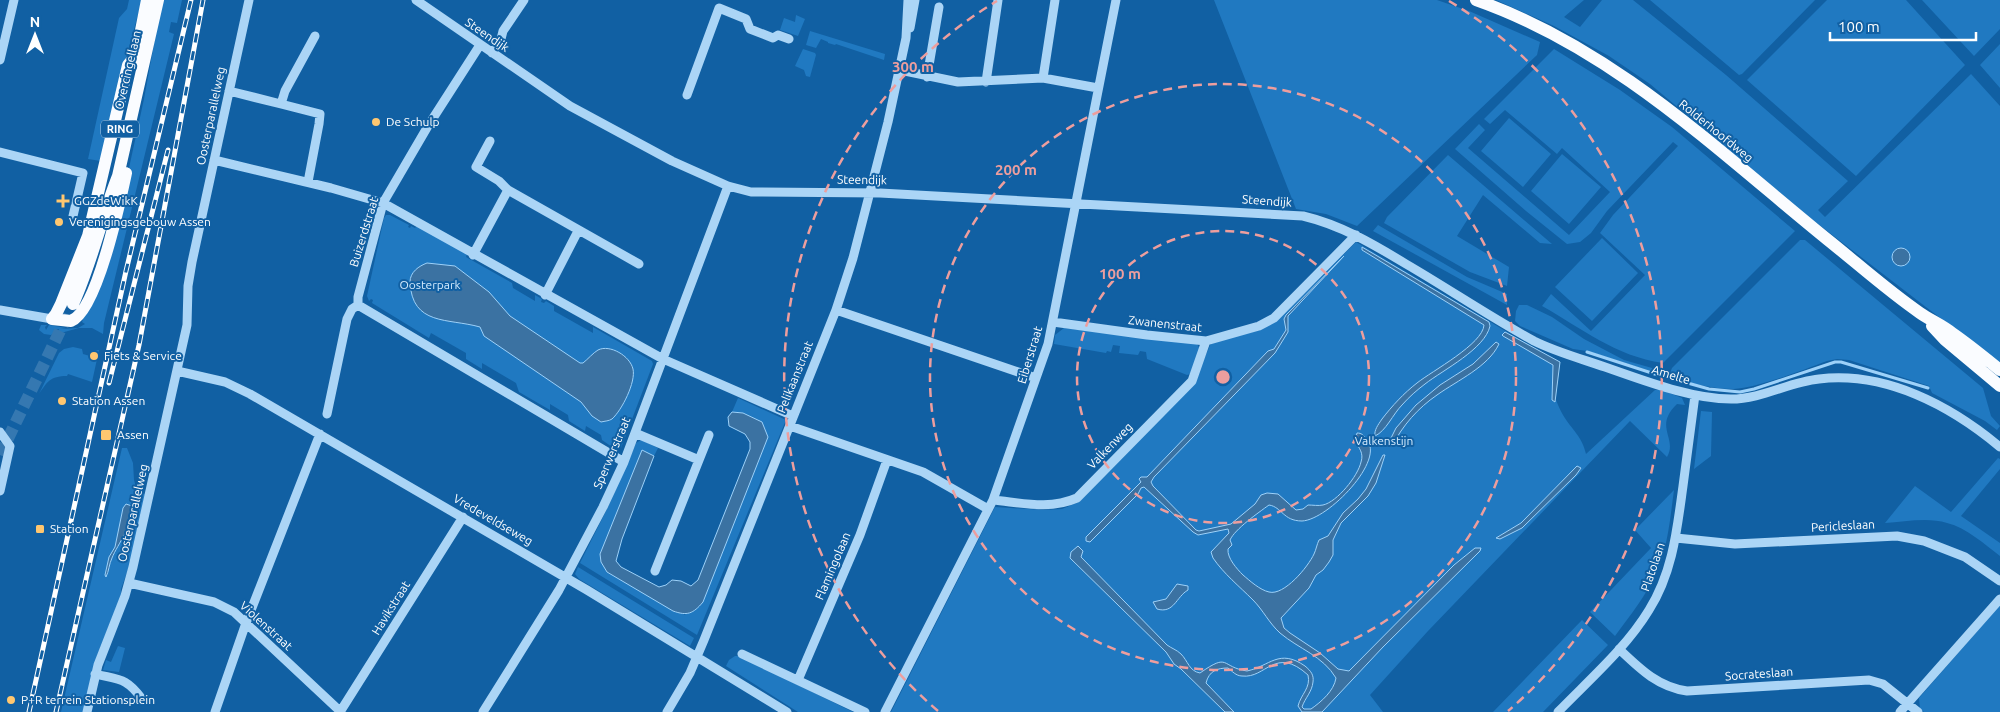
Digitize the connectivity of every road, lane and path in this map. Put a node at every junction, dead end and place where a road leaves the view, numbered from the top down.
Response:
1 (14, 0) edge
2 (147, 0) edge
3 (158, 0) edge
4 (249, 0) edge
5 (416, 0) edge
6 (524, 0) edge
7 (908, 0) edge
8 (915, 0) edge
9 (998, 0) edge
10 (1055, 0) edge
11 (1116, 0) edge
12 (1476, 0) edge
13 (720, 4) edge
14 (939, 7) dead end
15 (315, 36) dead end
16 (906, 38) junction
17 (789, 39) dead end
18 (480, 45) junction
19 (492, 53) junction
20 (141, 56) junction
21 (0, 60) edge
22 (900, 70) junction
23 (927, 77) junction
24 (1043, 78) junction
25 (986, 82) junction
26 (1098, 88) junction
27 (229, 91) junction
28 (686, 95) dead end
29 (281, 104) junction
30 (490, 141) dead end
31 (0, 152) edge
32 (214, 160) junction
33 (308, 182) junction
34 (728, 186) junction
35 (508, 190) junction
36 (870, 192) junction
37 (383, 203) junction
38 (1076, 203) junction
39 (73, 216) dead end
40 (578, 231) junction
41 (1356, 235) junction
42 (473, 254) junction
43 (639, 264) dead end
44 (545, 295) junction
45 (73, 304) tunnel mouth
46 (358, 305) junction
47 (0, 310) edge
48 (836, 310) junction
49 (1920, 313) junction
50 (52, 318) junction
51 (1053, 322) junction
52 (1206, 341) junction
53 (663, 359) junction
54 (177, 370) junction
55 (2000, 370) edge
56 (1036, 378) junction
57 (2000, 386) edge
58 (1695, 395) junction
59 (327, 414) dead end
60 (793, 416) junction
61 (790, 426) junction
62 (0, 432) edge
63 (634, 433) junction
64 (320, 434) junction
65 (709, 434) dead end
66 (1998, 442) edge
67 (698, 460) junction
68 (887, 460) junction
69 (624, 462) junction
70 (0, 491) edge
71 (993, 500) junction
72 (988, 509) junction
73 (463, 517) junction
74 (1676, 538) junction
75 (655, 571) dead end
76 (566, 578) junction
77 (2000, 581) edge
78 (129, 583) junction
79 (2000, 599) edge
80 (246, 623) junction
81 (1619, 649) junction
82 (742, 654) dead end
83 (697, 657) junction
84 (95, 674) junction
85 (798, 680) junction
86 (142, 699) dead end
87 (1907, 703) junction
88 (87, 712) edge
89 (215, 712) edge
90 (340, 712) edge
91 (483, 712) edge
92 (667, 712) edge
93 (787, 712) edge
94 (865, 712) edge
95 (885, 712) edge
96 (1558, 712) edge
97 (1900, 712) edge
98 (1918, 712) edge

1 - 21 street
2 - 20 main road, Overcingellaan / RING
3 - 20 main road, Overcingellaan / RING
4 - 27 street, Oosterparallelweg
5 - 18 street, Steendijk
6 - 19 street
7 - 16 street, Pelikaanstraat
8 - 16 street, Pelikaanstraat
9 - 25 street
10 - 24 street
11 - 26 street, Eiberstraat
12 - 49 main road, Rolderhoofdweg
13 - 17 street
13 - 28 street
14 - 23 street
15 - 29 street
16 - 22 street, Pelikaanstraat
18 - 19 street, Steendijk
18 - 37 street, Buizerdstraat
19 - 34 street, Steendijk
20 - 45 main road, Overcingellaan / RING
20 - 50 main road
20 - 50 main road
22 - 23 street
22 - 36 street, Pelikaanstraat
23 - 25 street
24 - 25 street
24 - 26 street
26 - 38 street, Eiberstraat
27 - 29 street
27 - 32 street, Oosterparallelweg
29 - 33 street
30 - 35 street
31 - 39 street
32 - 33 street
32 - 54 street, Oosterparallelweg
33 - 37 street
34 - 36 street, Steendijk
34 - 53 street, Sperwerstraat
35 - 40 street
35 - 42 street
36 - 38 street, Steendijk
36 - 48 street, Pelikaanstraat
37 - 42 street
37 - 46 street, Buizerdstraat
38 - 41 street, Steendijk
38 - 51 street, Eiberstraat
40 - 43 street
40 - 44 street
41 - 52 street, Zwanenstraat
41 - 58 street, Amelte
42 - 44 street
44 - 53 street
46 - 59 street, Buizerdstraat
46 - 69 street
47 - 50 street
48 - 56 street
48 - 60 street, Pelikaanstraat
49 - 55 main road, Rolderhoofdweg
49 - 57 main road, Rolderhoofdweg
51 - 52 street, Zwanenstraat
51 - 56 street, Eiberstraat
52 - 71 street, Valkenweg
53 - 60 street
53 - 63 street, Sperwerstraat
54 - 64 street, Vredeveldseweg
54 - 78 street, Oosterparallelweg
56 - 71 street, Eiberstraat
58 - 66 street, Amelte
58 - 74 street, Platolaan
60 - 61 street, Pelikaanstraat
61 - 68 street
61 - 83 street, Pelikaanstraat
62 - 70 street
63 - 67 street
63 - 69 street, Sperwerstraat
64 - 73 street, Vredeveldseweg
64 - 80 street
65 - 67 street
67 - 75 street
68 - 72 street
68 - 85 street, Flamingolaan
69 - 76 street, Sperwerstraat
71 - 72 street, Eiberstraat
72 - 95 street, Eiberstraat
73 - 76 street, Vredeveldseweg
73 - 90 street, Havikstraat
74 - 77 street, Pericleslaan
74 - 81 street, Platolaan
76 - 83 street, Vredeveldseweg
76 - 91 street, Sperwerstraat
78 - 80 street, Violenstraat
78 - 84 street, Oosterparallelweg
79 - 87 street
80 - 89 street
80 - 90 street, Violenstraat
81 - 87 street, Socrateslaan
81 - 96 street, Platolaan
82 - 85 street
83 - 92 street, Pelikaanstraat
83 - 93 street, Vredeveldseweg
84 - 86 street
84 - 88 street, Oosterparallelweg
85 - 94 street
87 - 97 street
87 - 98 street, Socrateslaan

